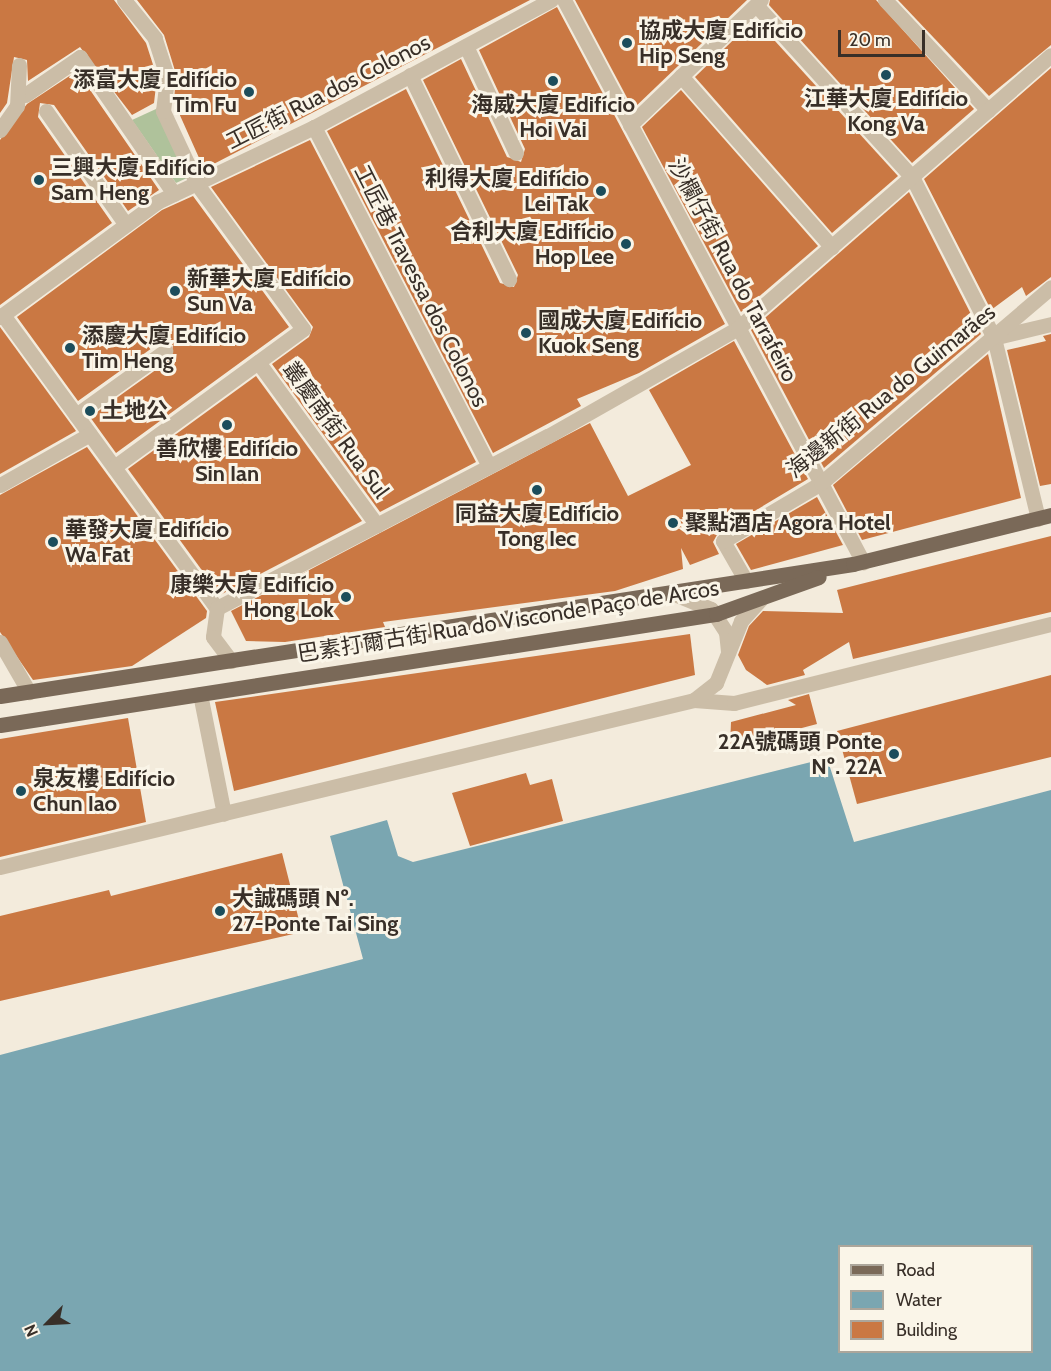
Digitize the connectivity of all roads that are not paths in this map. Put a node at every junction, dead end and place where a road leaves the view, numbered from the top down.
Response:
1 (124, 0) edge
2 (551, 0) edge
3 (564, 0) edge
4 (885, 0) edge
5 (759, 3) edge
6 (466, 46) junction
7 (1051, 55) edge
8 (19, 65) dead end
9 (410, 75) junction
10 (681, 76) junction
11 (21, 93) junction
12 (988, 110) junction
13 (46, 111) dead end
14 (630, 125) junction
15 (314, 127) junction
16 (0, 130) edge
17 (516, 153) dead end
18 (912, 177) junction
19 (197, 184) junction
20 (174, 194) junction
21 (126, 225) junction
22 (832, 247) junction
23 (509, 279) dead end
24 (1051, 287) edge
25 (2, 316) edge
26 (1051, 324) edge
27 (738, 328) junction
28 (994, 338) junction
29 (165, 351) dead end
30 (258, 362) junction
31 (76, 415) junction
32 (90, 434) junction
33 (489, 466) junction
34 (114, 467) junction
35 (821, 483) junction
36 (0, 485) edge
37 (1045, 517) edge
38 (377, 525) junction
39 (858, 563) junction
40 (746, 581) junction
41 (669, 593) junction
42 (768, 595) junction
43 (217, 608) junction
44 (716, 614) junction
45 (1051, 624) edge
46 (0, 642) edge
47 (727, 658) junction
48 (231, 661) junction
49 (29, 692) junction
50 (200, 694) junction
51 (0, 696) edge
52 (694, 700) junction
53 (0, 725) edge
54 (224, 814) junction
55 (0, 867) edge

1 - 19 street
2 - 6 street, 工匠街 Rua dos Colonos
3 - 14 street, 沙欄仔街 Rua do Tarrafeiro
4 - 12 street
5 - 10 street
5 - 18 street
6 - 9 street, 工匠街 Rua dos Colonos
6 - 17 street
7 - 12 street
8 - 11 street
9 - 15 street, 工匠街 Rua dos Colonos
9 - 23 street
10 - 14 street
10 - 22 street
11 - 16 street
11 - 20 street
12 - 18 street
13 - 21 street
14 - 27 street, 沙欄仔街 Rua do Tarrafeiro
15 - 19 street, 工匠街 Rua dos Colonos
15 - 33 street, 工匠巷 Travessa dos Colonos
18 - 22 street
18 - 28 street
19 - 20 street, 工匠街 Rua dos Colonos
19 - 30 street
20 - 21 street, 工匠街 Rua dos Colonos
21 - 25 street, 工匠街 Rua dos Colonos
22 - 27 street
24 - 28 street, 海邊新街 Rua do Guimarães
25 - 31 street
26 - 28 street
27 - 33 street
27 - 35 street, 沙欄仔街 Rua do Tarrafeiro
28 - 35 street, 海邊新街 Rua do Guimarães
28 - 37 street
29 - 31 street
30 - 34 street
30 - 38 street, 叢慶南街 Rua Sul
31 - 32 street
32 - 34 street
32 - 36 street
33 - 38 street
34 - 43 street
35 - 39 street, 沙欄仔街 Rua do Tarrafeiro
35 - 40 street, 海邊新街 Rua do Guimarães
37 - 39 main road, 巴素打爾古街 Rua do Visconde Paço de Arcos
38 - 43 street
39 - 40 main road, 巴素打爾古街 Rua do Visconde Paço de Arcos
39 - 42 main road, 巴素打爾古街 Rua do Visconde Paço de Arcos
40 - 41 main road, 巴素打爾古街 Rua do Visconde Paço de Arcos
41 - 44 street
41 - 48 main road, 巴素打爾古街 Rua do Visconde Paço de Arcos
42 - 44 main road, 巴素打爾古街 Rua do Visconde Paço de Arcos
42 - 47 street
43 - 48 street
44 - 47 street
44 - 50 main road, 巴素打爾古街 Rua do Visconde Paço de Arcos
45 - 52 street
46 - 49 street
47 - 52 street
48 - 49 main road, 巴素打爾古街 Rua do Visconde Paço de Arcos
49 - 51 main road, 巴素打爾古街 Rua do Visconde Paço de Arcos
50 - 53 main road, 巴素打爾古街 Rua do Visconde Paço de Arcos
50 - 54 street
52 - 54 street
54 - 55 street

